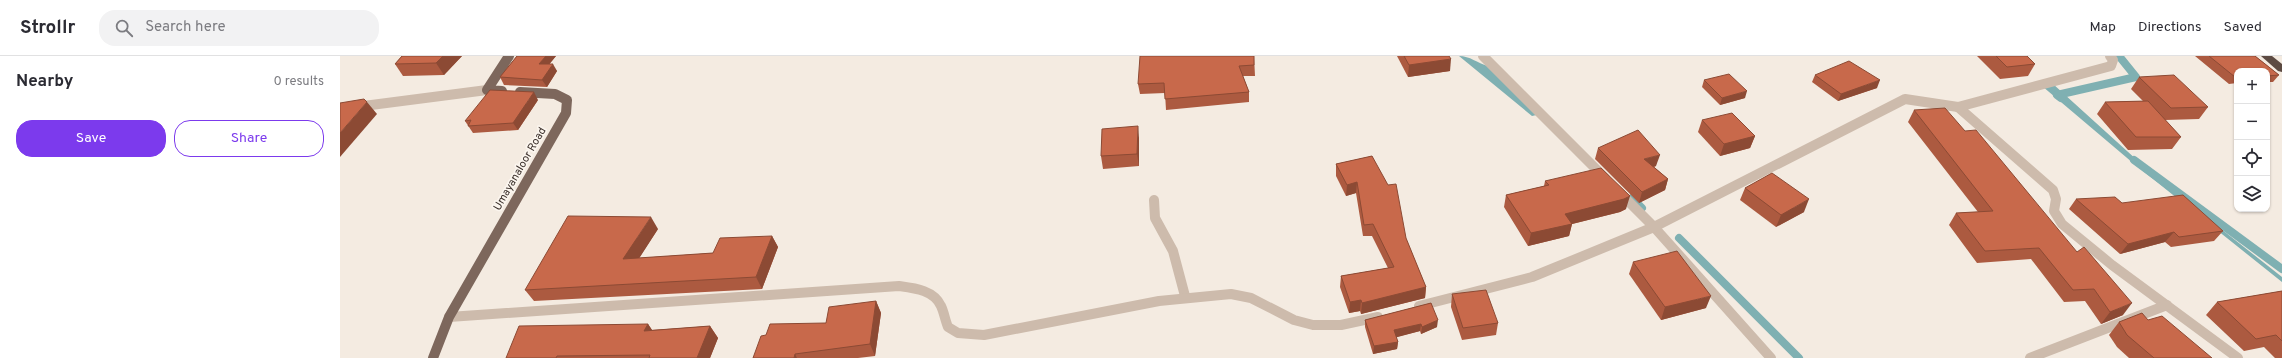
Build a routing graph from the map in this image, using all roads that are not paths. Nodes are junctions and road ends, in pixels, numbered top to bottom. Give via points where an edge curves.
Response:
1 (508, 56) edge
2 (1483, 56) edge
3 (2110, 56) edge
4 (2266, 56) edge
5 (2282, 69) edge
6 (487, 90) junction
7 (1958, 107) junction
8 (340, 108) edge
9 (1154, 200) dead end
10 (1654, 228) junction
11 (1185, 296) junction
12 (2167, 305) junction
13 (1410, 308) edge
14 (1388, 314) edge
15 (449, 317) junction
16 (433, 358) edge
17 (1771, 358) edge
18 (2030, 358) edge
19 (2238, 358) edge

1 - 6 main road
2 - 10 street
3 - 7 street via 2113,60 2111,66
4 - 5 highway
6 - 8 street
6 - 15 main road, Umayanaloor Road via 555,94 567,100 566,113
7 - 10 street via 1904,99
7 - 12 street via 2053,190 2056,199 2054,211 2062,224
9 - 11 street via 1155,218 1173,251
10 - 13 street via 1532,277
10 - 17 street
11 - 14 street via 1239,295 1256,299 1302,323 1327,326 1350,324
11 - 15 street via 970,336 954,333 946,325 938,300 925,291 898,286
12 - 18 street
12 - 19 street
15 - 16 main road, Umayanaloor Road

